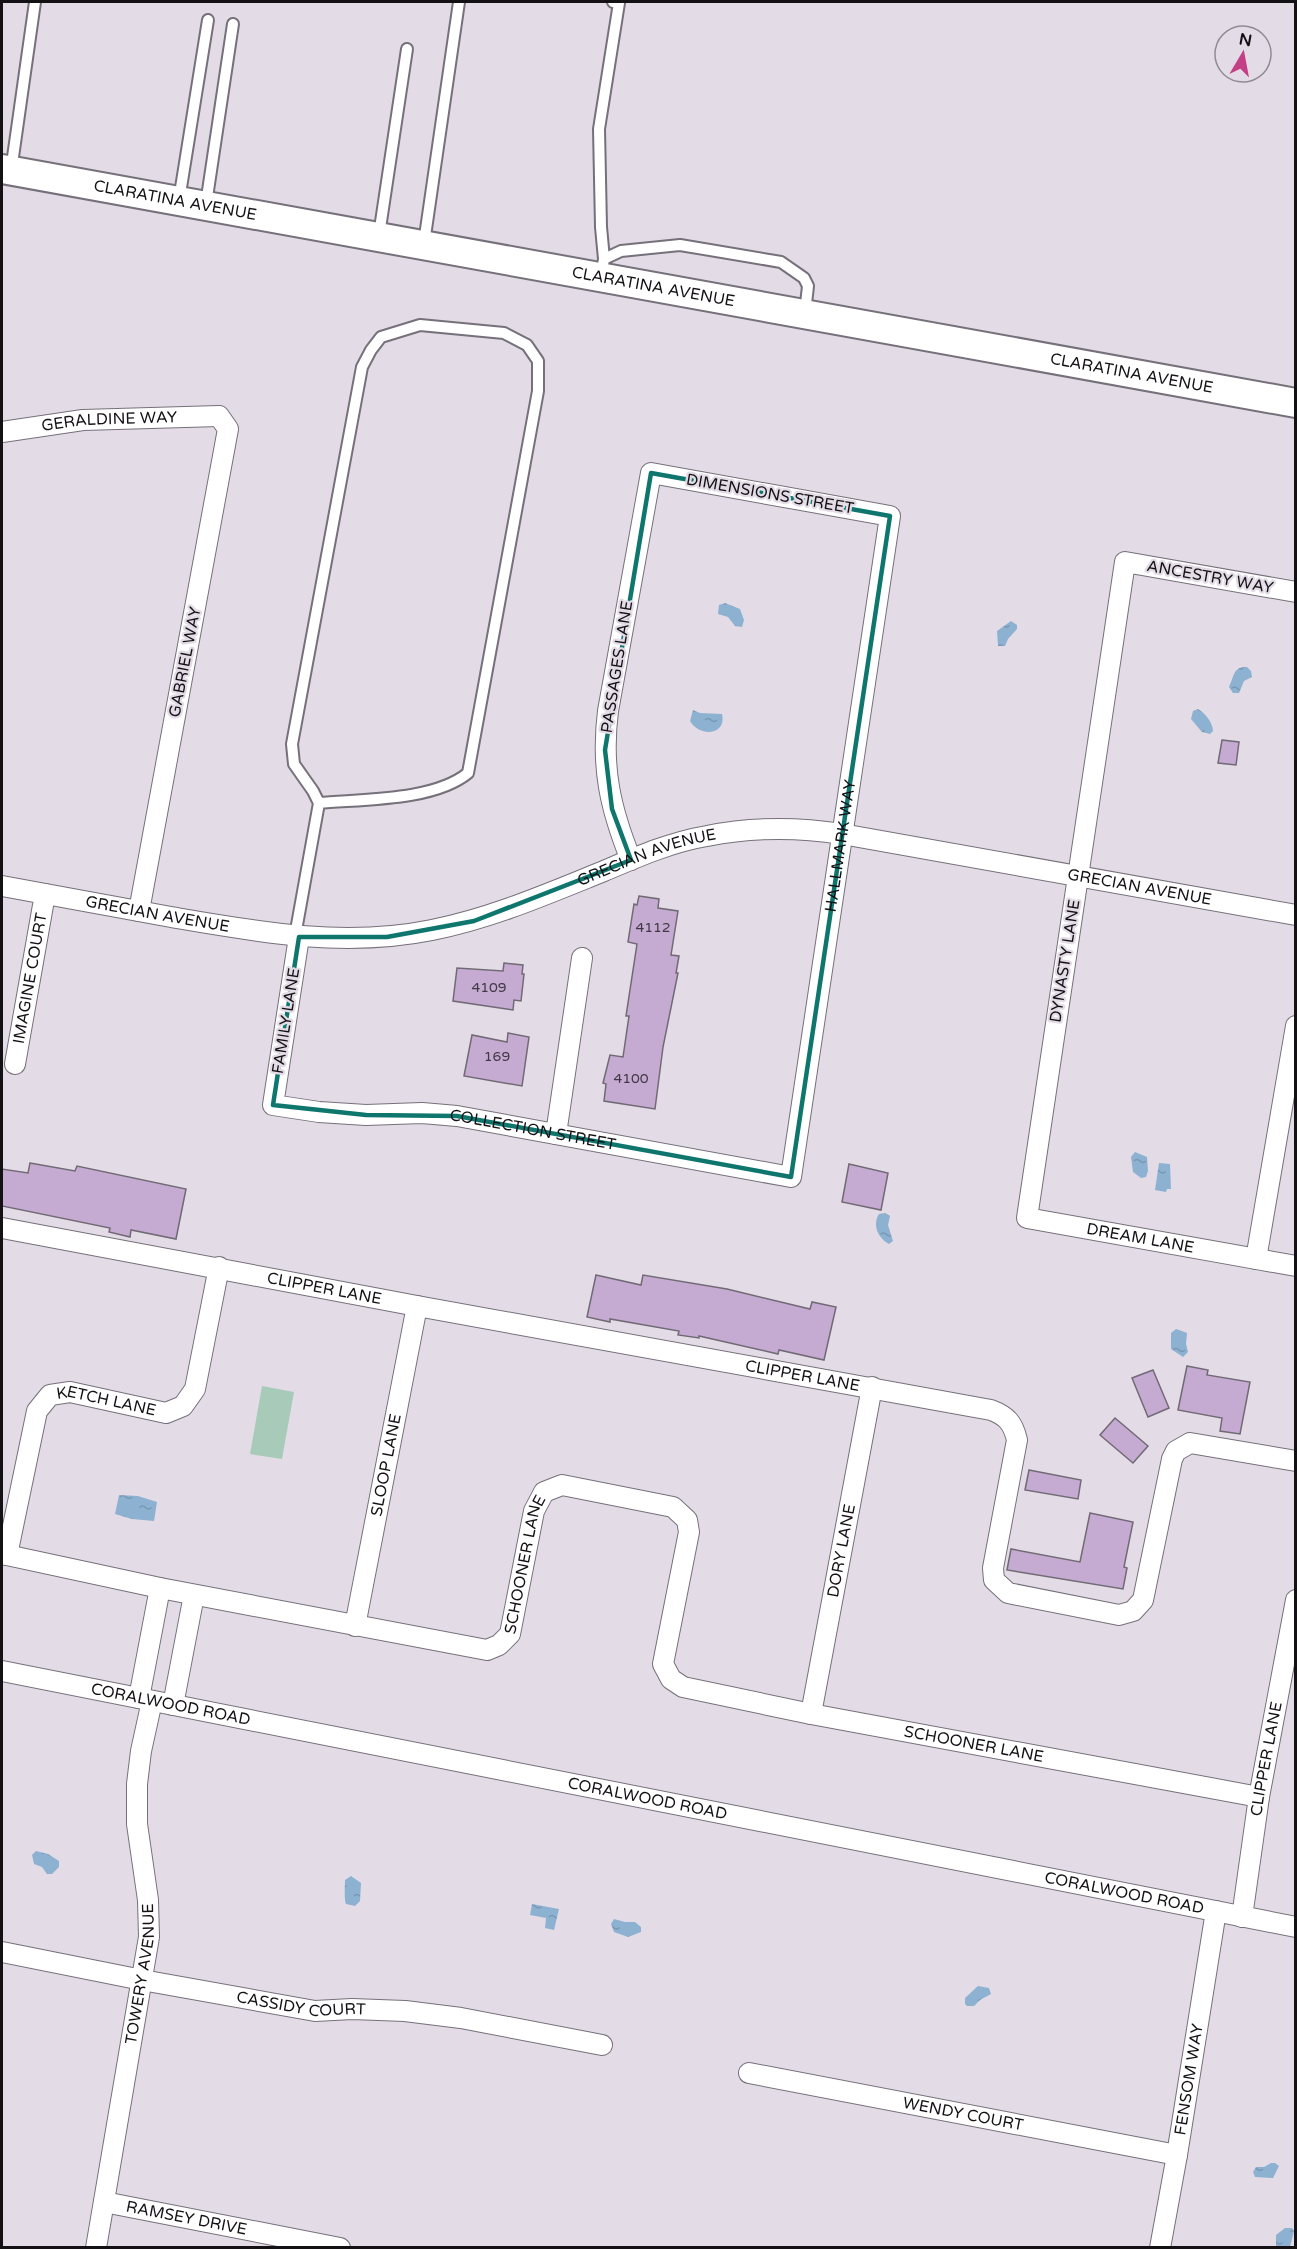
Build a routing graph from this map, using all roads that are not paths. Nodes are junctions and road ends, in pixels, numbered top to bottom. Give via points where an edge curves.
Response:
1 (35, 2) edge
2 (459, 2) edge
3 (613, 2) edge
4 (208, 20) dead end
5 (233, 24) dead end
6 (407, 49) dead end
7 (5, 171) edge
8 (192, 204) junction
9 (378, 238) junction
10 (424, 246) junction
11 (602, 268) junction
12 (804, 315) junction
13 (1296, 403) edge
14 (219, 416) joint
15 (2, 432) edge
16 (651, 473) joint
17 (890, 516) joint
18 (1125, 562) joint
19 (1296, 592) edge
20 (319, 803) junction
21 (842, 834) junction
22 (631, 860) junction
23 (1078, 876) junction
24 (2, 886) edge
25 (45, 894) junction
26 (139, 911) junction
27 (1296, 915) edge
28 (297, 937) junction
29 (582, 958) dead end
30 (1296, 1026) edge
31 (15, 1064) dead end
32 (273, 1105) joint
33 (556, 1134) junction
34 (791, 1176) joint
35 (1027, 1218) joint
36 (2, 1228) edge
37 (1256, 1259) junction
38 (1296, 1266) edge
39 (219, 1267) junction
40 (417, 1306) junction
41 (872, 1387) junction
42 (1296, 1461) edge
43 (4, 1555) edge
44 (160, 1588) junction
45 (194, 1595) junction
46 (1296, 1600) edge
47 (355, 1626) junction
48 (2, 1671) edge
49 (146, 1700) junction
50 (173, 1705) junction
51 (811, 1714) junction
52 (1259, 1797) junction
53 (1216, 1911) junction
54 (1242, 1917) junction
55 (1296, 1927) edge
56 (2, 1952) edge
57 (142, 1980) junction
58 (602, 2044) dead end
59 (749, 2073) dead end
60 (1177, 2155) junction
61 (104, 2202) junction
62 (96, 2247) edge
63 (340, 2247) edge
64 (1160, 2247) edge

1 - 7 lane
2 - 10 lane
3 - 11 lane via 619,3 599,129
4 - 8 lane
5 - 8 lane
6 - 9 lane
7 - 8 main road, CLARATINA AVENUE
8 - 9 main road, CLARATINA AVENUE
9 - 10 main road, CLARATINA AVENUE
10 - 11 main road, CLARATINA AVENUE
11 - 12 main road, CLARATINA AVENUE
11 - 12 lane via 621,251 680,245 781,262 804,278 808,286
12 - 13 main road, CLARATINA AVENUE
14 - 15 street, GERALDINE WAY via 83,420
14 - 26 street, GABRIEL WAY via 228,429
16 - 17 street, DIMENSIONS STREET
16 - 22 street, PASSAGES LANE via 604,750 612,808
17 - 21 street, HALLMARK WAY
18 - 19 street, ANCESTRY WAY
18 - 23 street, DYNASTY LANE
20 - 20 lane via 294,764 292,744 362,367 381,337 420,325 504,333 527,345 538,361 538,391 468,773 457,782 423,794
20 - 28 lane
21 - 22 street, GRECIAN AVENUE via 780,828 742,830 687,841
21 - 23 street, GRECIAN AVENUE
21 - 34 street, HALLMARK WAY
22 - 28 street, GRECIAN AVENUE via 516,907 431,931 344,939
23 - 27 street, GRECIAN AVENUE
23 - 35 street, DYNASTY LANE
24 - 25 street, GRECIAN AVENUE
25 - 26 street, GRECIAN AVENUE
25 - 31 street, IMAGINE COURT
26 - 28 street, GRECIAN AVENUE
28 - 32 street, FAMILY LANE
29 - 33 street
30 - 37 street
32 - 33 street, COLLECTION STREET via 331,1112 457,1116
33 - 34 street, COLLECTION STREET
35 - 37 street, DREAM LANE
36 - 39 street, CLIPPER LANE
37 - 38 street, DREAM LANE
39 - 40 street, CLIPPER LANE
39 - 43 street, KETCH LANE via 195,1389 183,1407 166,1413 70,1392 50,1395 37,1411
40 - 41 street, CLIPPER LANE
40 - 47 street, SLOOP LANE
41 - 42 street, CLIPPER LANE via 1005,1415 1017,1440 994,1580 1008,1593 1119,1615 1133,1611 1143,1600 1176,1451 1190,1443
41 - 51 street, DORY LANE
43 - 44 street, SCHOONER LANE
44 - 45 street, SCHOONER LANE
44 - 49 street, TOWERY AVENUE
45 - 47 street, SCHOONER LANE
45 - 50 street
46 - 52 street, CLIPPER LANE
47 - 51 street, SCHOONER LANE via 487,1650 499,1645 510,1634 534,1511 544,1492 562,1485 673,1507 687,1520 689,1532 663,1664 671,1679 683,1687
48 - 49 street, CORALWOOD ROAD
49 - 50 street, CORALWOOD ROAD
49 - 57 street, TOWERY AVENUE via 137,1784 137,1824 149,1937
50 - 53 street, CORALWOOD ROAD
51 - 52 street, SCHOONER LANE
52 - 54 street, CLIPPER LANE
53 - 54 street, CORALWOOD ROAD
53 - 60 street, FENSOM WAY
54 - 55 street, CORALWOOD ROAD
56 - 57 street, CASSIDY COURT
57 - 58 street, CASSIDY COURT via 315,2011 405,2011
57 - 61 street, TOWERY AVENUE
59 - 60 street, WENDY COURT
60 - 64 street, FENSOM WAY
61 - 62 street, TOWERY AVENUE
61 - 63 street, RAMSEY DRIVE

